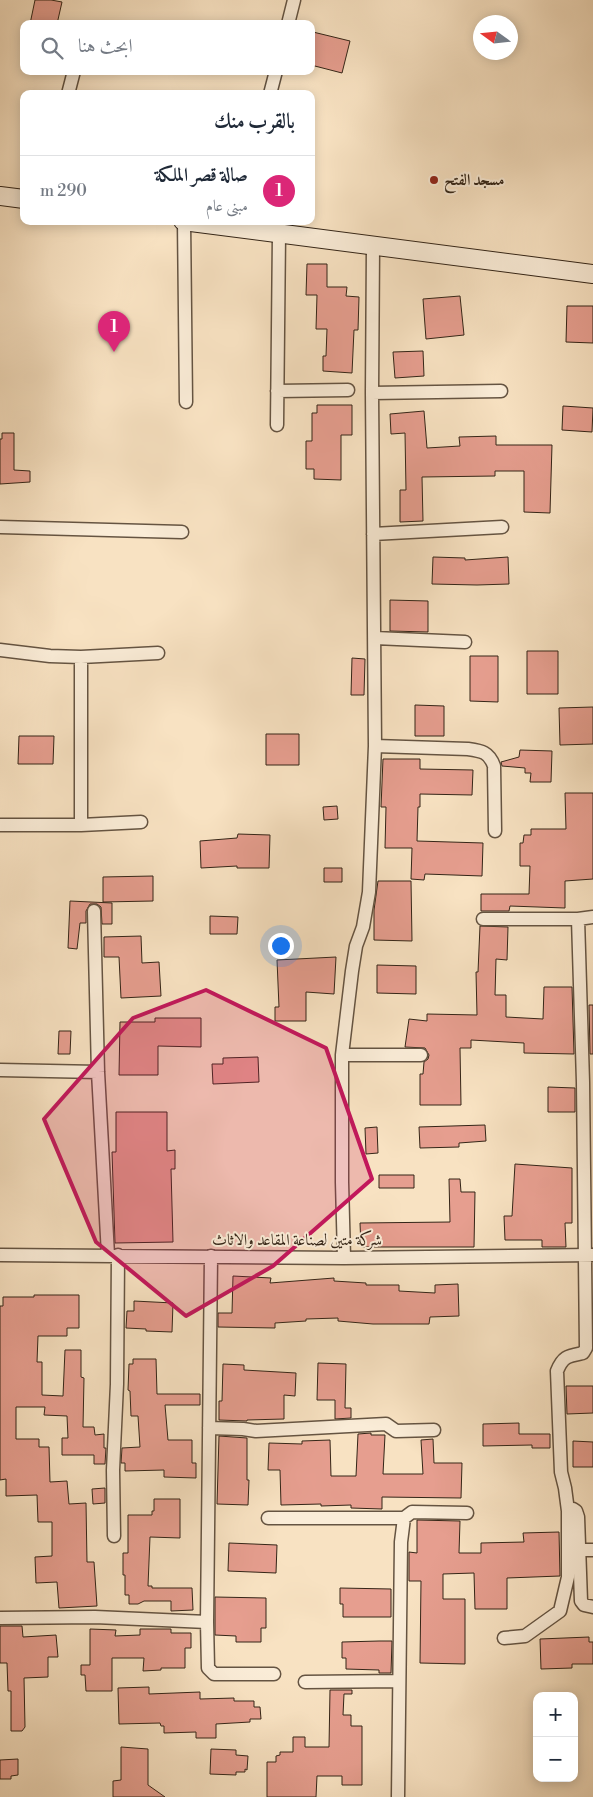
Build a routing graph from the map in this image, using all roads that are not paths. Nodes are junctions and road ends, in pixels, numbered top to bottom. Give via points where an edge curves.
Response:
1 (294, 0) edge
2 (289, 20) edge
3 (73, 75) edge
4 (275, 75) edge
5 (69, 90) edge
6 (271, 90) edge
7 (0, 196) edge
8 (20, 198) edge
9 (184, 225) edge
10 (236, 225) edge
11 (279, 234) junction
12 (373, 246) junction
13 (593, 274) edge
14 (348, 390) dead end
15 (277, 391) junction
16 (501, 391) dead end
17 (372, 393) junction
18 (186, 402) dead end
19 (276, 425) dead end
20 (0, 527) edge
21 (502, 527) dead end
22 (182, 532) dead end
23 (374, 534) junction
24 (375, 638) junction
25 (465, 642) dead end
26 (0, 650) edge
27 (158, 652) dead end
28 (81, 657) junction
29 (375, 746) junction
30 (141, 822) dead end
31 (0, 825) edge
32 (81, 825) junction
33 (495, 831) dead end
34 (94, 911) dead end
35 (593, 917) edge
36 (483, 919) dead end
37 (578, 919) junction
38 (342, 1055) junction
39 (421, 1055) dead end
40 (0, 1070) edge
41 (98, 1072) junction
42 (0, 1255) edge
43 (113, 1255) junction
44 (589, 1255) edge
45 (211, 1256) junction
46 (344, 1258) junction
47 (588, 1354) edge
48 (209, 1428) junction
49 (434, 1430) dead end
50 (568, 1511) junction
51 (467, 1513) dead end
52 (268, 1518) dead end
53 (404, 1518) junction
54 (114, 1536) dead end
55 (579, 1550) junction
56 (593, 1550) edge
57 (593, 1607) edge
58 (0, 1618) edge
59 (207, 1622) junction
60 (504, 1638) dead end
61 (274, 1674) dead end
62 (400, 1681) junction
63 (305, 1682) dead end
64 (398, 1797) edge

1 - 2 street
3 - 5 street
4 - 6 street
7 - 8 main road
9 - 18 street
10 - 11 main road
11 - 12 main road
11 - 15 street
12 - 13 main road
12 - 17 street
14 - 15 street
15 - 19 street
16 - 17 street
17 - 23 street
20 - 22 street
21 - 23 street
23 - 24 street
24 - 25 street
24 - 29 street
26 - 28 street
27 - 28 street
28 - 32 street
29 - 33 street via 468,748 491,758 494,766
29 - 38 street via 369,892 356,946
30 - 32 street
31 - 32 street
34 - 41 street
35 - 37 street
36 - 37 street
37 - 44 street
38 - 39 street
38 - 46 street
40 - 41 street
41 - 43 street
42 - 43 street, شركة متين لصناعة المقاعد والاثاث
43 - 45 street, شركة متين لصناعة المقاعد والاثاث
43 - 54 street via 117,1384
44 - 46 street, شركة متين لصناعة المقاعد والاثاث
44 - 47 street
45 - 46 street, شركة متين لصناعة المقاعد والاثاث
45 - 48 street
47 - 50 street via 561,1360 557,1371 561,1472
48 - 49 street via 256,1431 386,1424 396,1431
48 - 59 street
50 - 55 street via 573,1509 578,1517
50 - 60 street via 568,1577 560,1611 525,1636
51 - 53 street via 412,1512
52 - 53 street
53 - 62 street
55 - 56 street
55 - 57 street via 581,1601
58 - 59 street via 95,1617
59 - 61 street via 208,1668 214,1674
62 - 63 street
62 - 64 street

